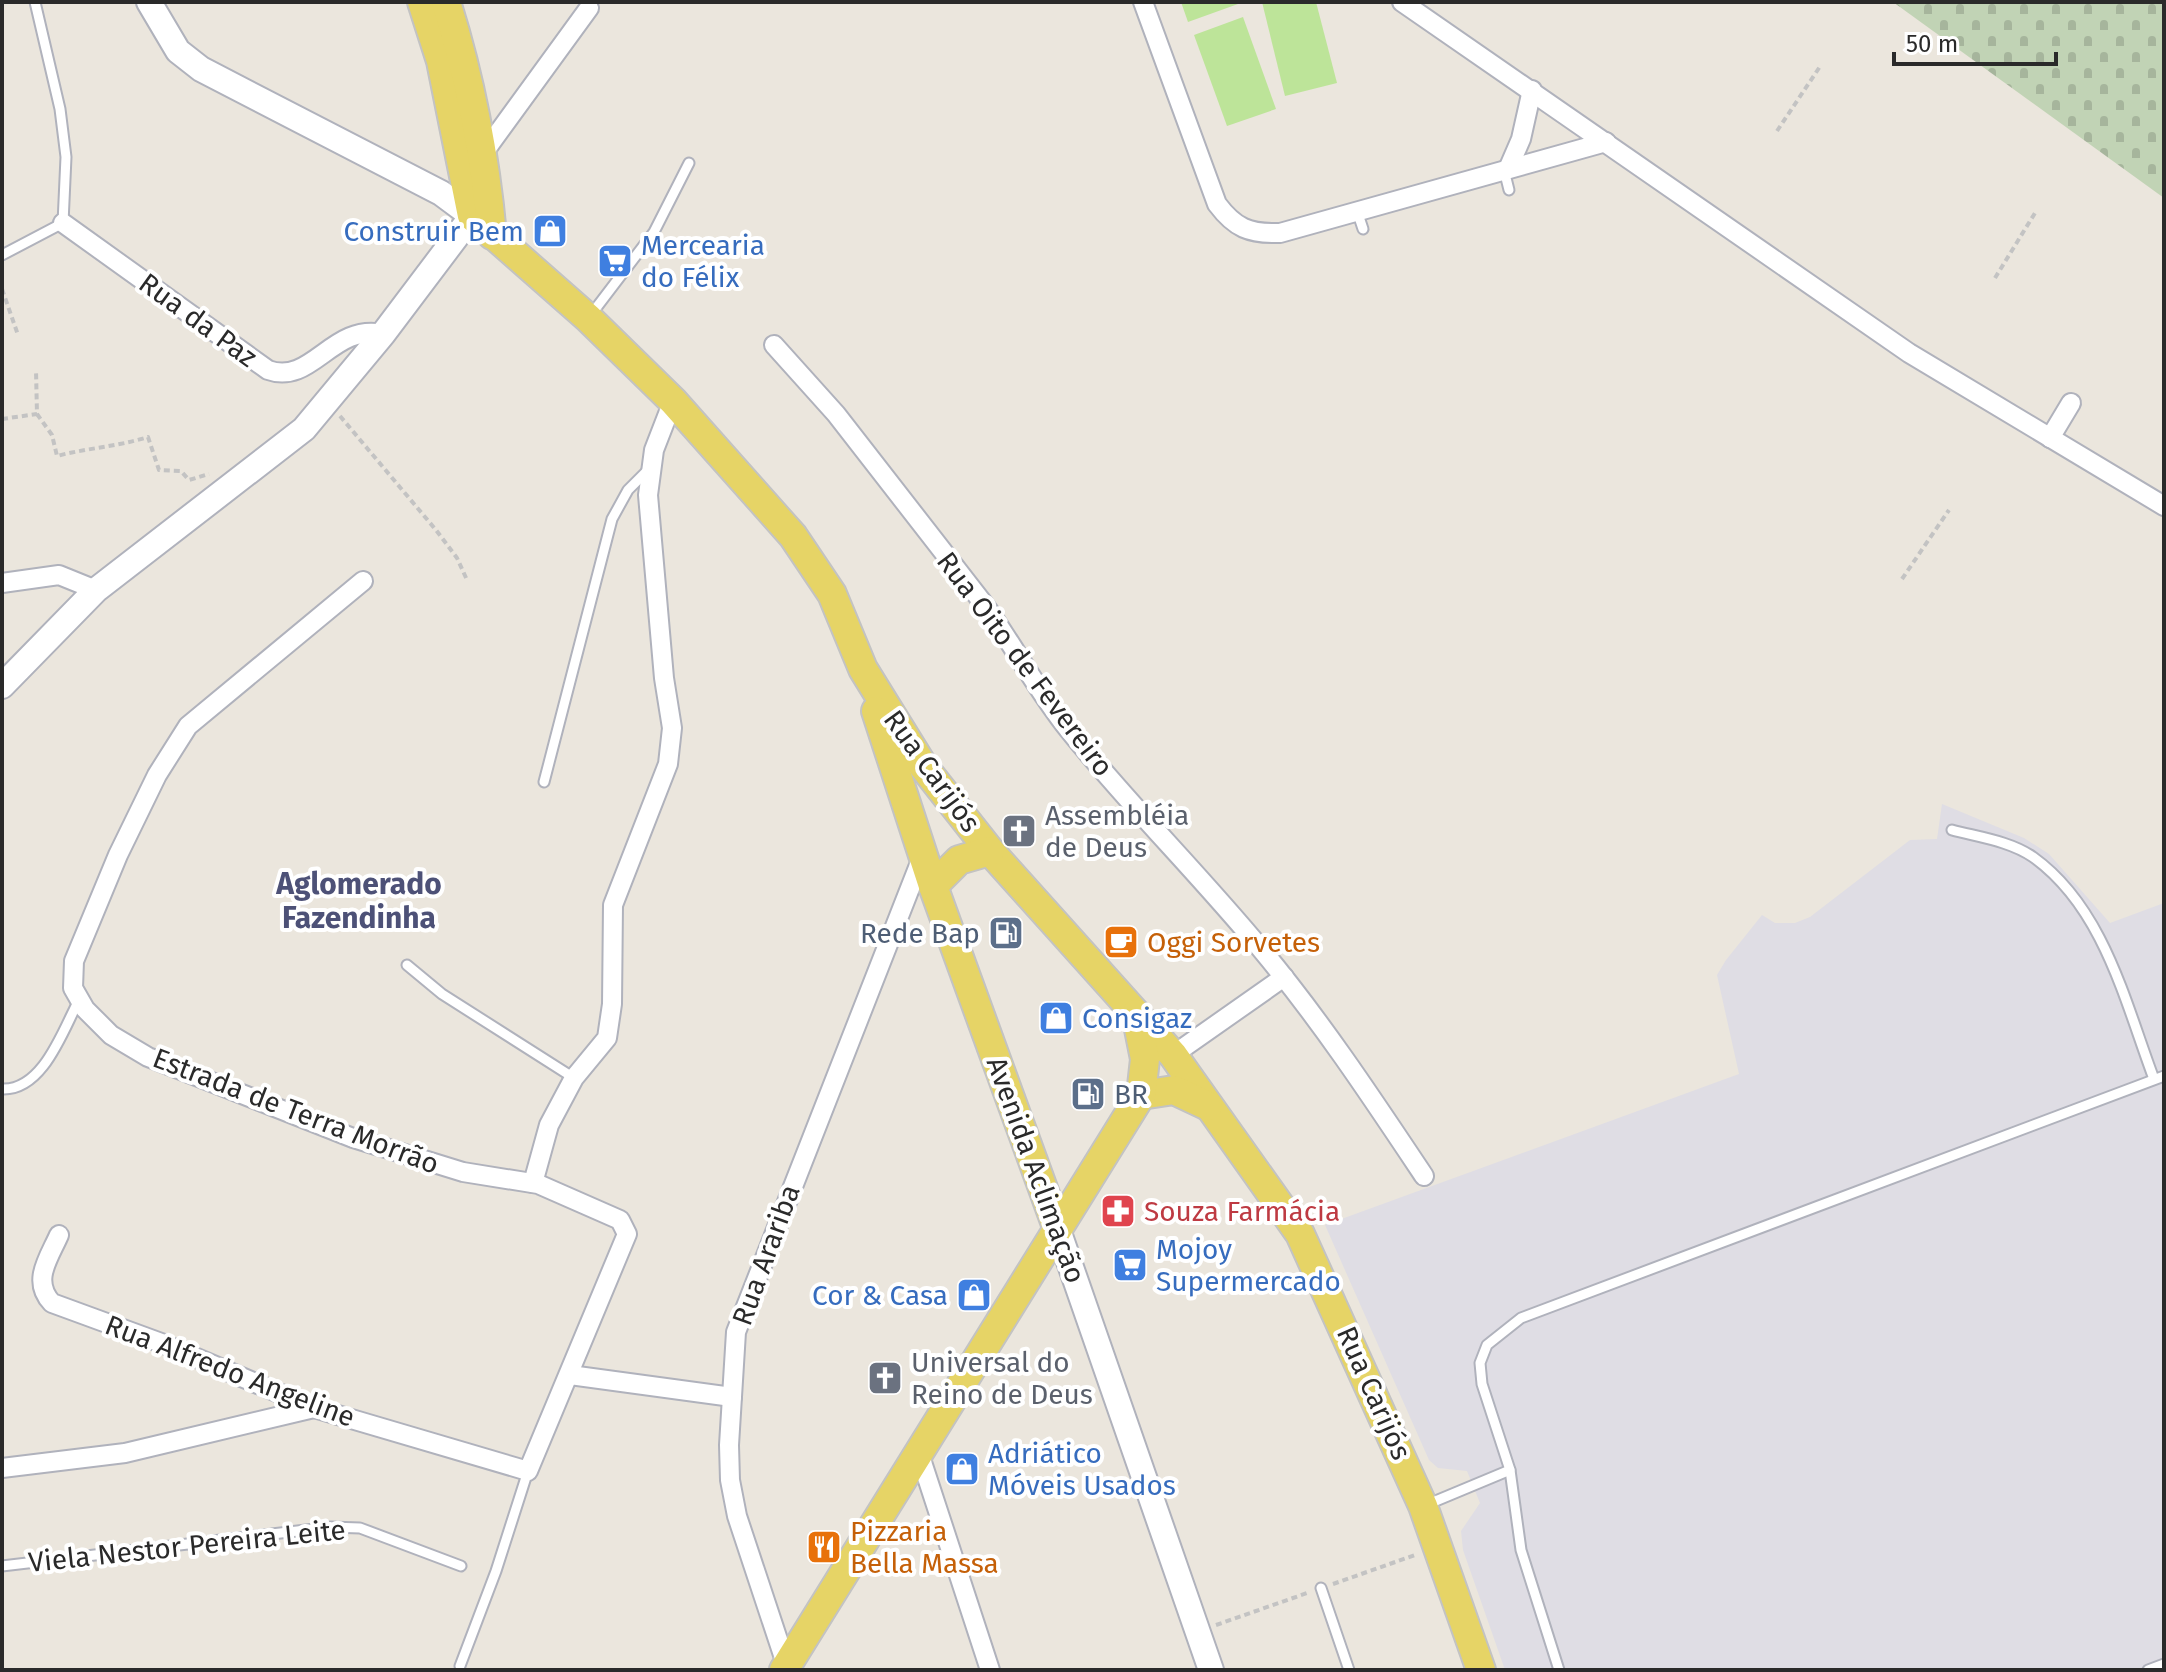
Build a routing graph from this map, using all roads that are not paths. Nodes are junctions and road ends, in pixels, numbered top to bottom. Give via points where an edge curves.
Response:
1 (35, 2) edge
2 (149, 2) edge
3 (422, 2) edge
4 (446, 2) edge
5 (1143, 2) edge
6 (1402, 2) edge
7 (589, 8) dead end
8 (1532, 90) junction
9 (1606, 142) junction
10 (482, 155) junction
11 (689, 163) dead end
12 (1506, 170) junction
13 (1509, 190) dead end
14 (63, 223) junction
15 (482, 225) junction
16 (2, 255) edge
17 (588, 318) junction
18 (383, 334) junction
19 (774, 345) dead end
20 (673, 401) junction
21 (2071, 403) dead end
22 (2050, 438) junction
23 (649, 469) junction
24 (2164, 506) edge
25 (363, 581) dead end
26 (2, 583) edge
27 (96, 590) junction
28 (863, 669) junction
29 (2, 686) edge
30 (544, 782) dead end
31 (1952, 830) dead end
32 (990, 851) junction
33 (923, 855) junction
34 (933, 886) junction
35 (407, 965) dead end
36 (1284, 977) junction
37 (79, 999) junction
38 (1135, 1012) junction
39 (1173, 1055) junction
40 (574, 1078) junction
41 (2159, 1078) edge
42 (2, 1089) edge
43 (1141, 1095) junction
44 (1214, 1109) junction
45 (1424, 1176) dead end
46 (533, 1183) junction
47 (1057, 1227) junction
48 (59, 1235) dead end
49 (570, 1375) junction
50 (732, 1397) junction
51 (314, 1408) junction
52 (920, 1456) junction
53 (2, 1468) edge
54 (1510, 1470) junction
55 (528, 1471) junction
56 (1423, 1506) junction
57 (2, 1566) edge
58 (461, 1566) dead end
59 (1321, 1588) dead end
60 (2164, 1664) edge
61 (460, 1666) dead end
62 (786, 1669) edge
63 (990, 1670) edge
64 (1211, 1670) edge
65 (1349, 1670) edge
66 (1481, 1670) edge
67 (1559, 1670) edge
68 (2148, 1670) edge

1 - 14 lane via 60,109 66,157
2 - 15 street via 178,51 201,69 441,193
3 - 15 main road
4 - 10 main road via 463,55
5 - 12 street via 1217,204 1244,231 1280,233 1360,220
6 - 8 street
7 - 10 street
8 - 9 street
8 - 12 street via 1521,139
9 - 12 street
9 - 22 street via 1909,353
10 - 15 main road
11 - 17 lane via 654,232
12 - 13 lane
14 - 16 lane
14 - 18 street, Rua da Paz via 279,374 297,370 361,331
15 - 17 main road, Rua Carijós
15 - 18 street
17 - 20 main road, Rua Carijós
18 - 27 street via 281,449
19 - 36 street, Rua Oito de Fevereiro via 836,414 983,603 1070,731
20 - 23 street
20 - 28 main road, Rua Carijós via 813,562
21 - 22 street
22 - 24 street
23 - 30 lane via 612,519
23 - 40 street via 672,728 668,764 613,905 607,1038
25 - 37 street via 188,726 118,855 74,961 73,988
26 - 27 street via 59,575
27 - 29 street
28 - 32 main road, Rua Carijós via 923,766
28 - 33 main road, Avenida Aclimação
31 - 41 lane via 2034,858 2083,909 2103,943
32 - 34 main road via 959,860
32 - 38 main road, Rua Carijós
33 - 34 main road, Avenida Aclimação
33 - 50 street, Rua Arariba via 747,1296 736,1332
34 - 47 main road, Avenida Aclimação
35 - 40 lane via 442,994
36 - 39 street
36 - 45 street, Rua Oito de Fevereiro via 1334,1039
37 - 42 lane via 39,1074
37 - 46 street, Estrada de Terra Morrão via 111,1035 148,1057 404,1155 463,1172
38 - 39 main road, Rua Carijós
38 - 43 main road via 1145,1059
39 - 44 main road, Rua Carijós
40 - 46 street via 549,1125
41 - 54 lane via 1521,1318 1487,1345 1480,1363
43 - 44 main road via 1174,1090
43 - 47 main road
44 - 56 main road, Rua Carijós via 1300,1234
46 - 49 street, Estrada de Terra Morrão via 620,1220 627,1234
47 - 52 main road
47 - 64 street, Avenida Aclimação
48 - 51 street, Rua Alfredo Angeline via 40,1278 52,1303
49 - 50 street
49 - 55 street
50 - 62 street, Rua Arariba via 729,1445 737,1516
51 - 53 street via 125,1453
51 - 55 street, Rua Alfredo Angeline
52 - 62 main road
52 - 63 street
54 - 56 lane
54 - 67 lane via 1521,1550
55 - 61 lane
56 - 66 main road, Rua Carijós
57 - 58 lane, Viela Nestor Pereira Leite via 331,1527 360,1528
59 - 65 lane
60 - 68 lane

